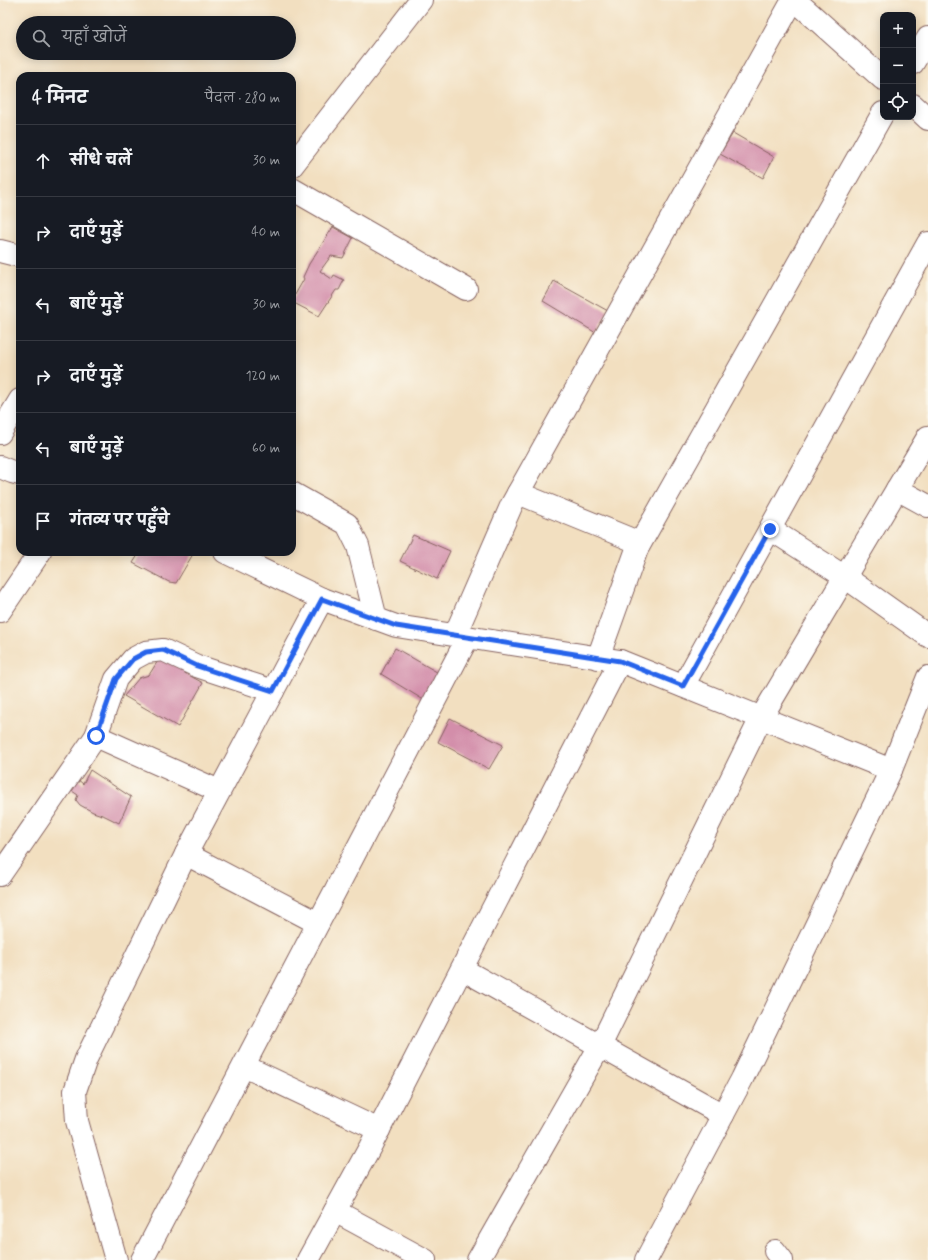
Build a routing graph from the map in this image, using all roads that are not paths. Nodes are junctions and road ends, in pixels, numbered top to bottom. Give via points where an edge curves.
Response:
1 (421, 0) edge
2 (794, 0) edge
3 (928, 38) edge
4 (916, 58) edge
5 (880, 76) edge
6 (916, 109) edge
7 (880, 118) edge
8 (928, 119) edge
9 (296, 161) edge
10 (296, 192) edge
11 (928, 243) edge
12 (0, 251) edge
13 (16, 255) edge
14 (466, 289) dead end
15 (16, 407) edge
16 (0, 433) edge
17 (928, 437) edge
18 (0, 467) edge
19 (16, 473) edge
20 (897, 489) junction
21 (518, 493) junction
22 (296, 495) edge
23 (928, 506) edge
24 (770, 529) junction
25 (640, 543) junction
26 (37, 556) edge
27 (233, 556) edge
28 (845, 577) junction
29 (322, 599) junction
30 (0, 610) edge
31 (376, 619) junction
32 (461, 636) junction
33 (928, 636) edge
34 (598, 658) junction
35 (620, 661) junction
36 (928, 677) edge
37 (683, 686) junction
38 (273, 691) junction
39 (761, 718) junction
40 (96, 736) junction
41 (891, 770) junction
42 (219, 791) junction
43 (186, 854) junction
44 (0, 875) edge
45 (318, 923) junction
46 (462, 969) junction
47 (600, 1046) junction
48 (244, 1066) junction
49 (723, 1116) junction
50 (379, 1130) junction
51 (335, 1211) junction
52 (116, 1260) edge
53 (142, 1260) edge
54 (308, 1260) edge
55 (425, 1260) edge
56 (478, 1260) edge
57 (646, 1260) edge

1 - 9 street
2 - 5 street
2 - 21 street
3 - 4 street
6 - 8 street
7 - 25 street
10 - 14 street
11 - 24 street
12 - 13 street
15 - 16 street
17 - 20 street
18 - 19 street
20 - 23 street
20 - 28 street
21 - 25 street
21 - 32 street
22 - 31 street via 347,524 358,546
24 - 28 street
24 - 37 street
25 - 34 street
26 - 30 street
27 - 29 street
28 - 33 street
28 - 39 street
29 - 31 street
29 - 38 street
31 - 32 street via 396,626
32 - 34 street
32 - 45 street
34 - 35 street
35 - 37 street
35 - 46 street
36 - 41 street
37 - 39 street
38 - 40 street via 197,666 163,650 146,652 133,659 116,679
38 - 42 street
39 - 41 street
39 - 47 street
40 - 42 street
40 - 44 street
41 - 49 street
42 - 43 street
43 - 45 street
43 - 52 street via 86,1059 75,1091 77,1121
45 - 48 street
46 - 47 street
46 - 50 street
47 - 49 street
47 - 56 street
48 - 50 street
48 - 53 street
49 - 57 street
50 - 51 street
51 - 54 street
51 - 55 street

